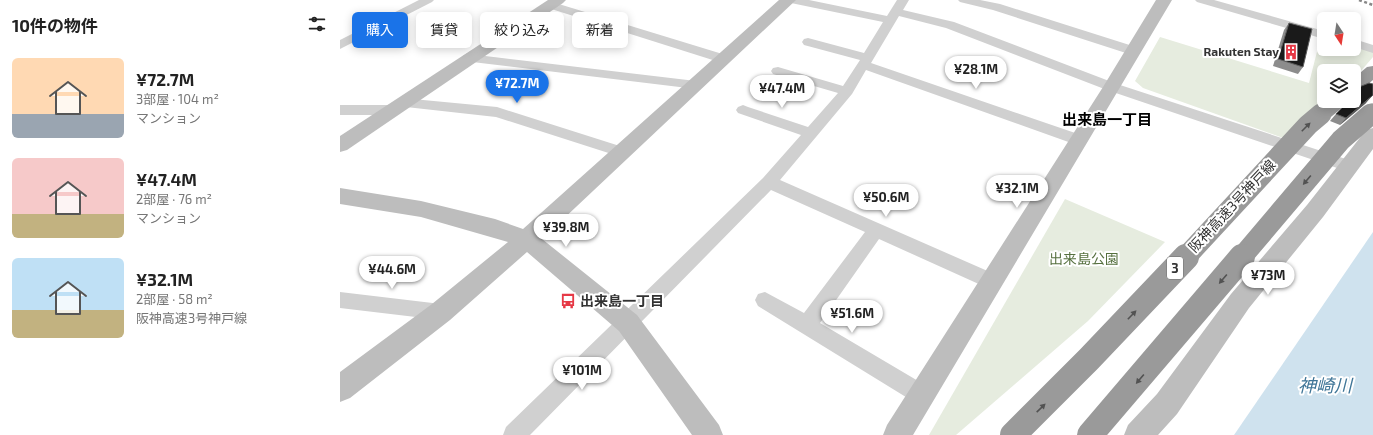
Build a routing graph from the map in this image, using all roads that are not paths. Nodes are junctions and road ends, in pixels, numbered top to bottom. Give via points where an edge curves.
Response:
1 (428, 0) edge
2 (789, 0) edge
3 (964, 0) edge
4 (1164, 0) edge
5 (1201, 0) edge
6 (553, 3) edge
7 (897, 10) edge
8 (1317, 32) edge
9 (808, 42) dead end
10 (340, 45) edge
11 (1361, 45) edge
12 (1373, 49) edge
13 (1134, 51) junction
14 (469, 58) junction
15 (724, 59) junction
16 (866, 61) junction
17 (778, 70) dead end
18 (1373, 71) edge
19 (1361, 81) edge
20 (696, 85) junction
21 (1112, 87) junction
22 (847, 92) junction
23 (397, 107) junction
24 (1329, 108) edge
25 (340, 110) edge
26 (743, 110) dead end
27 (1373, 112) edge
28 (812, 133) junction
29 (1373, 135) edge
30 (1079, 140) junction
31 (340, 145) edge
32 (621, 152) junction
33 (1349, 166) junction
34 (769, 182) junction
35 (340, 196) edge
36 (876, 230) junction
37 (527, 239) junction
38 (992, 282) junction
39 (340, 300) edge
40 (765, 300) dead end
41 (441, 312) junction
42 (628, 323) junction
43 (807, 325) junction
44 (340, 390) edge
45 (922, 395) junction
46 (514, 435) edge
47 (709, 435) edge
48 (897, 435) edge
49 (1013, 435) edge
50 (1090, 435) edge
51 (1138, 435) edge

1 - 10 street
2 - 7 street
2 - 15 street
3 - 13 street via 996,7
4 - 13 street
5 - 8 street
6 - 14 street
6 - 15 street
7 - 16 street
7 - 21 street via 950,25
9 - 16 street
11 - 12 street
13 - 21 street
14 - 20 street
14 - 23 street
15 - 20 street
16 - 22 street
16 - 30 street
17 - 22 street
18 - 19 highway
20 - 32 street
21 - 30 street
21 - 33 street
22 - 28 street
23 - 25 street
23 - 31 street
23 - 32 street via 496,112
49 -> 24 highway, 阪神高速3号神戸線 / 3, bridge via 1138,309 1308,125
26 - 28 street
27 -> 50 highway, bridge via 1341,140
28 - 34 street
29 - 33 street
30 - 38 street
32 - 37 street
33 - 51 street via 1240,301 1167,404
34 - 36 street
34 - 42 street
35 - 37 street via 422,209
36 - 38 street
36 - 43 street
37 - 41 street
37 - 42 street
38 - 45 street
39 - 41 street
40 - 43 street
41 - 44 street
42 - 46 street
42 - 47 street
43 - 45 street
45 - 48 street

